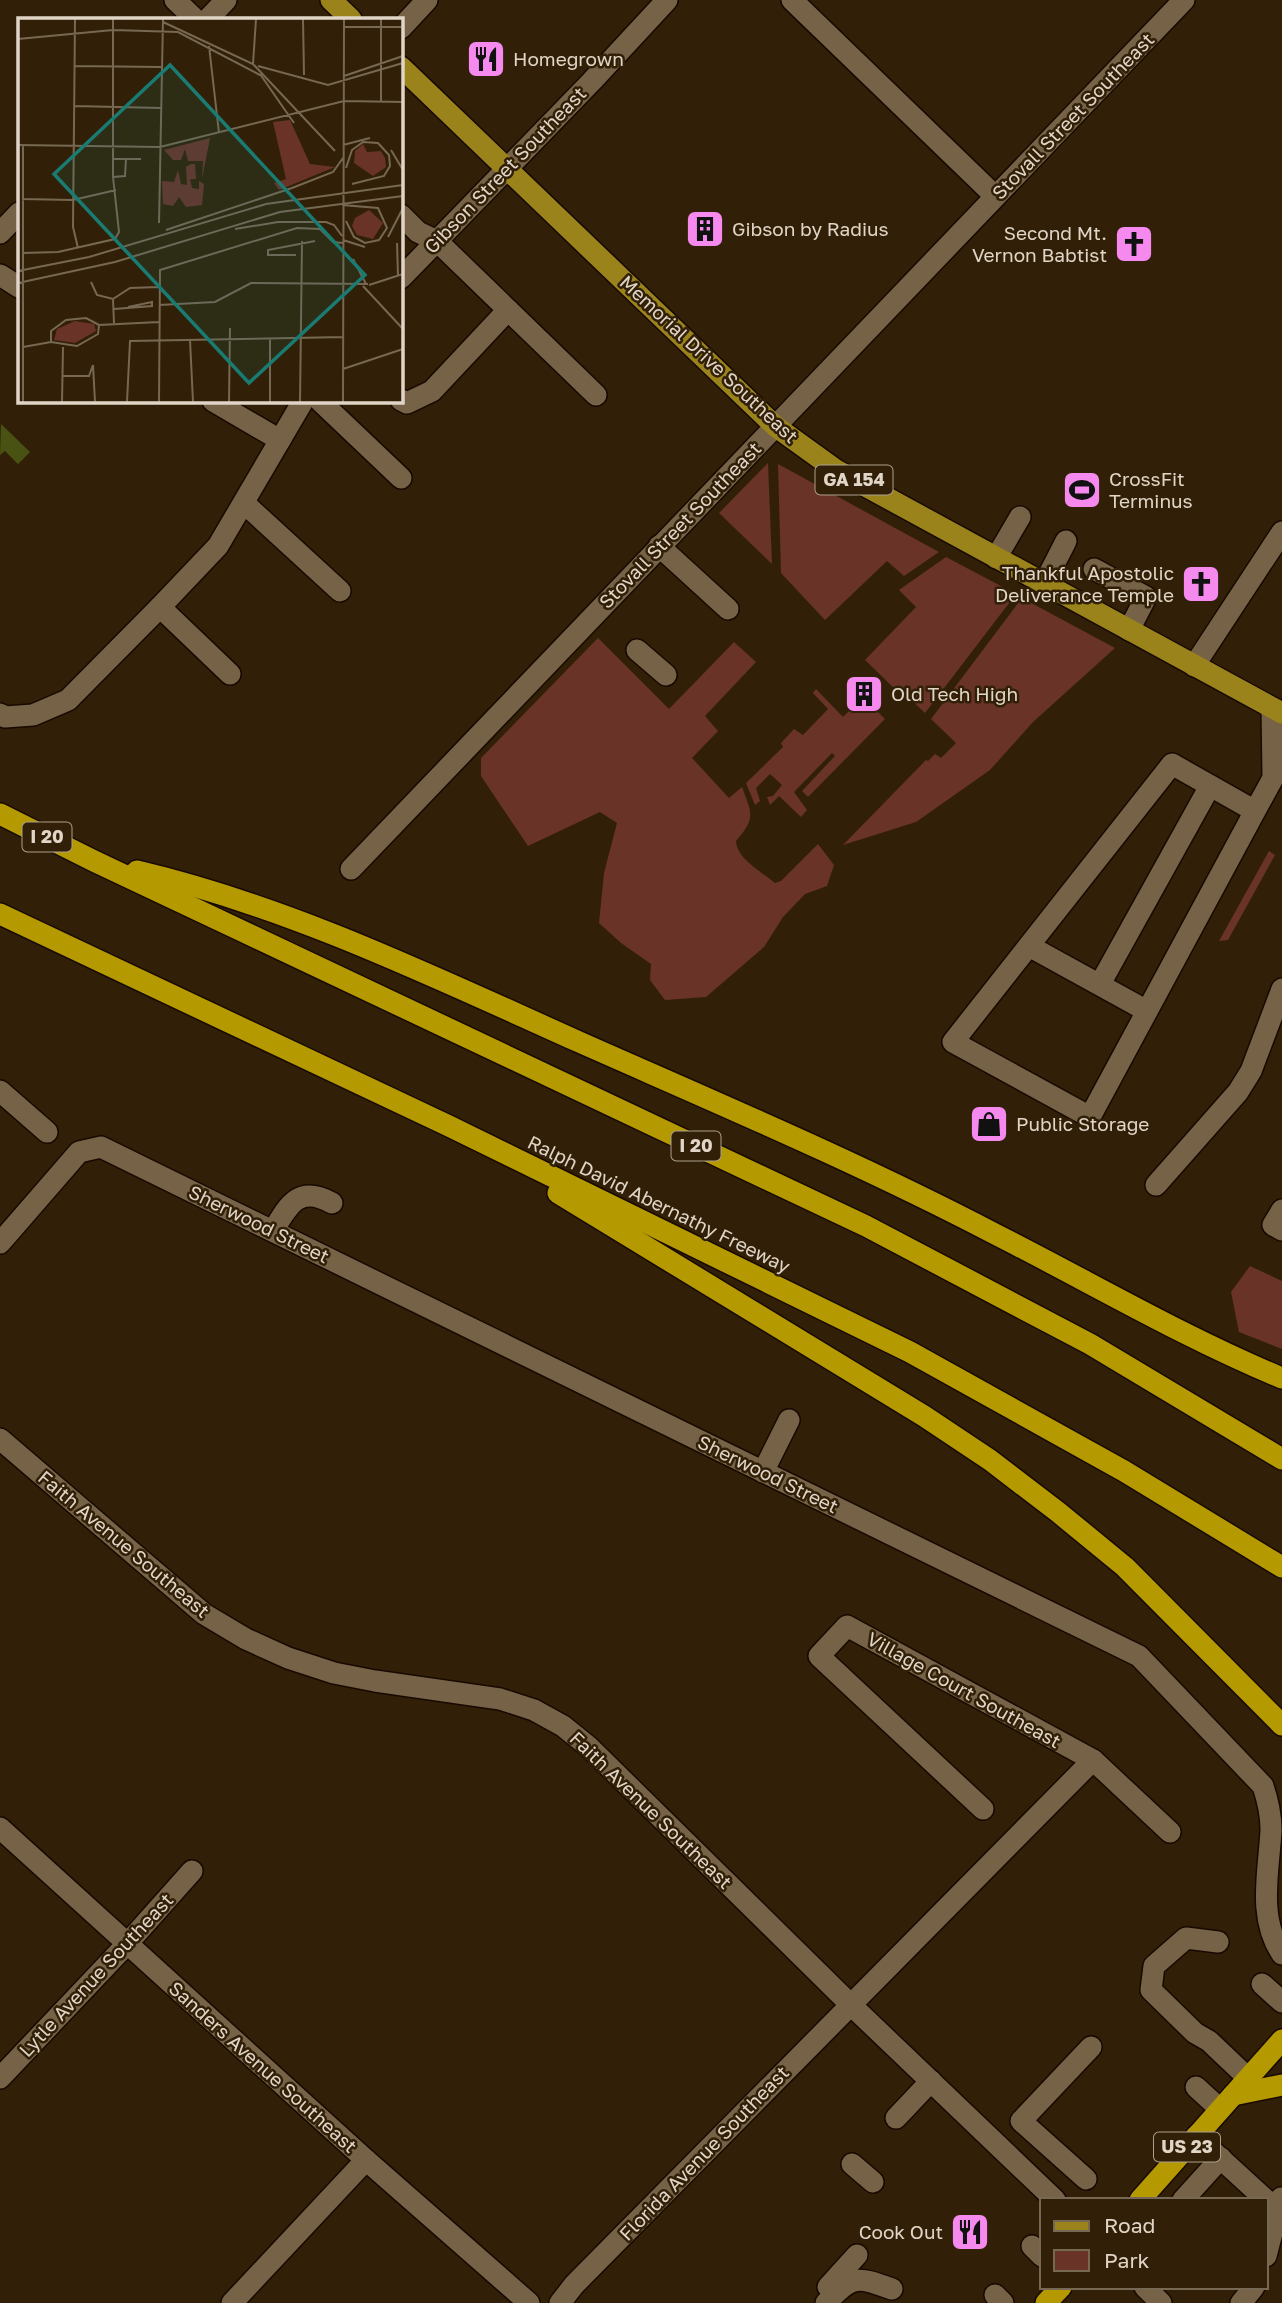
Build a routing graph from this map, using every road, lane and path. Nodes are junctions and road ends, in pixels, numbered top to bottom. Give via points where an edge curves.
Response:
1 (175, 0) edge
2 (226, 0) edge
3 (331, 0) edge
4 (427, 0) edge
5 (667, 0) edge
6 (792, 0) edge
7 (1184, 0) edge
8 (194, 18) edge
9 (209, 18) edge
10 (350, 18) edge
11 (402, 27) edge
12 (402, 68) edge
13 (506, 168) junction
14 (1005, 195) junction
15 (18, 214) edge
16 (402, 216) edge
17 (0, 233) edge
18 (436, 241) junction
19 (0, 275) edge
20 (402, 277) edge
21 (18, 285) edge
22 (508, 310) junction
23 (596, 395) dead end
24 (402, 400) edge
25 (215, 402) edge
26 (302, 402) edge
27 (321, 402) edge
28 (775, 426) junction
29 (280, 440) junction
30 (401, 478) dead end
31 (244, 503) junction
32 (1020, 517) dead end
33 (1282, 532) edge
34 (1066, 541) dead end
35 (659, 546) junction
36 (996, 558) junction
37 (1094, 569) dead end
38 (1044, 584) junction
39 (340, 591) dead end
40 (160, 607) junction
41 (728, 609) dead end
42 (1129, 630) junction
43 (637, 650) dead end
44 (1194, 666) junction
45 (230, 674) dead end
46 (666, 675) dead end
47 (1277, 711) edge
48 (0, 715) edge
49 (1210, 786) junction
50 (1255, 811) junction
51 (0, 814) edge
52 (94, 861) junction
53 (351, 869) dead end
54 (0, 914) edge
55 (1029, 946) junction
56 (1100, 985) junction
57 (1282, 989) edge
58 (1147, 1011) junction
59 (0, 1091) edge
60 (449, 1126) junction
61 (47, 1132) dead end
62 (1156, 1185) dead end
63 (332, 1203) dead end
64 (1282, 1210) edge
65 (1282, 1230) edge
66 (273, 1231) junction
67 (0, 1241) edge
68 (1282, 1378) edge
69 (789, 1420) dead end
70 (0, 1439) edge
71 (1282, 1459) edge
72 (763, 1472) junction
73 (1282, 1567) edge
74 (1282, 1725) edge
75 (1093, 1760) junction
76 (983, 1809) dead end
77 (0, 1828) edge
78 (1170, 1832) dead end
79 (192, 1871) dead end
80 (1218, 1942) dead end
81 (127, 1944) junction
82 (1282, 1954) edge
83 (1262, 1984) dead end
84 (1282, 2002) edge
85 (850, 2004) junction
86 (1282, 2040) edge
87 (1091, 2048) dead end
88 (0, 2078) edge
89 (1248, 2078) junction
90 (931, 2081) junction
91 (1282, 2085) edge
92 (1196, 2087) dead end
93 (1227, 2102) junction
94 (896, 2118) dead end
95 (1021, 2121) junction
96 (1196, 2136) junction
97 (998, 2145) junction
98 (1221, 2158) junction
99 (366, 2160) junction
100 (852, 2164) dead end
101 (1086, 2179) dead end
102 (873, 2182) dead end
103 (1255, 2196) edge
104 (1053, 2198) edge
105 (1142, 2198) edge
106 (1185, 2198) edge
107 (1280, 2203) edge
108 (1268, 2248) edge
109 (857, 2255) dead end
110 (892, 2289) dead end
111 (1058, 2289) edge
112 (1254, 2289) edge
113 (232, 2303) edge
114 (529, 2303) edge
115 (560, 2303) edge
116 (813, 2303) edge
117 (826, 2303) edge
118 (1046, 2303) edge
119 (1241, 2303) edge

1 - 8 street
2 - 9 street
3 - 10 main road
4 - 11 street
5 - 13 street, Gibson Street Southeast via 610,48
6 - 14 street
7 - 14 street, Stovall Street Southeast via 1084,117
12 - 13 main road, Memorial Drive Southeast / GA 154
13 - 18 street, Gibson Street Southeast
13 - 28 main road, Memorial Drive Southeast / GA 154
14 - 28 street, Stovall Street Southeast
15 - 17 street
16 - 18 street
18 - 20 street, Gibson Street Southeast
18 - 22 street
19 - 21 street
22 - 23 street
22 - 24 street via 432,391 407,403
25 - 29 street
26 - 29 street
27 - 30 street
28 - 35 street, Stovall Street Southeast
28 - 36 main road, Memorial Drive Southeast / GA 154 via 836,470
29 - 31 street
31 - 39 street
31 - 40 street via 218,546
32 - 36 street
33 - 44 street
34 - 38 street
35 - 41 street
35 - 53 street, Stovall Street Southeast
36 - 38 main road, Memorial Drive Southeast / GA 154
37 - 42 street via 1146,597
38 - 42 main road, Memorial Drive Southeast / GA 154
40 - 45 street
40 - 48 street via 68,700 33,715
42 - 44 main road, Memorial Drive Southeast / GA 154
43 - 46 street
44 - 47 main road, Memorial Drive Southeast / GA 154
47 - 50 street via 1273,778
49 - 50 street
49 - 55 street via 1172,764
49 - 56 street
50 - 58 street
51 - 52 highway, I 20
52 - 68 highway via 240,900 412,967 947,1210
52 - 71 highway, I 20 via 866,1226 1090,1344
54 - 60 highway, Ralph David Abernathy Freeway
55 - 56 street
55 - 58 street via 953,1042 1090,1117
56 - 58 street
57 - 62 street via 1238,1093
59 - 61 street
60 - 73 highway, Ralph David Abernathy Freeway via 910,1353 1124,1471
60 - 74 highway via 990,1460 1125,1567
63 - 66 street via 318,1195 302,1198 292,1203
64 - 65 street via 1273,1225
66 - 67 street, Sherwood Street via 101,1147 79,1152
66 - 72 street, Sherwood Street
69 - 72 street
70 - 85 street, Faith Avenue Southeast via 204,1614 246,1639 334,1674 499,1699 563,1726
72 - 82 street, Sherwood Street via 1139,1656 1263,1786 1271,1829 1265,1876 1270,1932
75 - 76 street, Village Court Southeast via 848,1626 819,1656
75 - 78 street, Village Court Southeast
75 - 85 street
77 - 81 street, Sanders Avenue Southeast
79 - 81 street, Lytle Avenue Southeast
80 - 89 street via 1186,1938 1154,1966 1150,1990
81 - 88 street, Lytle Avenue Southeast
81 - 99 street, Sanders Avenue Southeast
83 - 84 street
85 - 90 street, Faith Avenue Southeast
85 - 115 street, Florida Avenue Southeast
86 - 89 highway, US 23
87 - 95 street
89 - 93 highway, US 23
90 - 94 street
90 - 97 street, Faith Avenue Southeast
91 - 93 highway
92 - 93 street
93 - 96 highway, US 23
95 - 97 street
95 - 101 street
96 - 98 street
96 - 105 highway, US 23
97 - 104 street, Faith Avenue Southeast
98 - 103 street
98 - 106 street
99 - 113 street
99 - 114 street, Sanders Avenue Southeast
100 - 102 street
107 - 108 street
109 - 116 street
110 - 117 street via 866,2280 845,2283
111 - 118 highway
112 - 119 street

